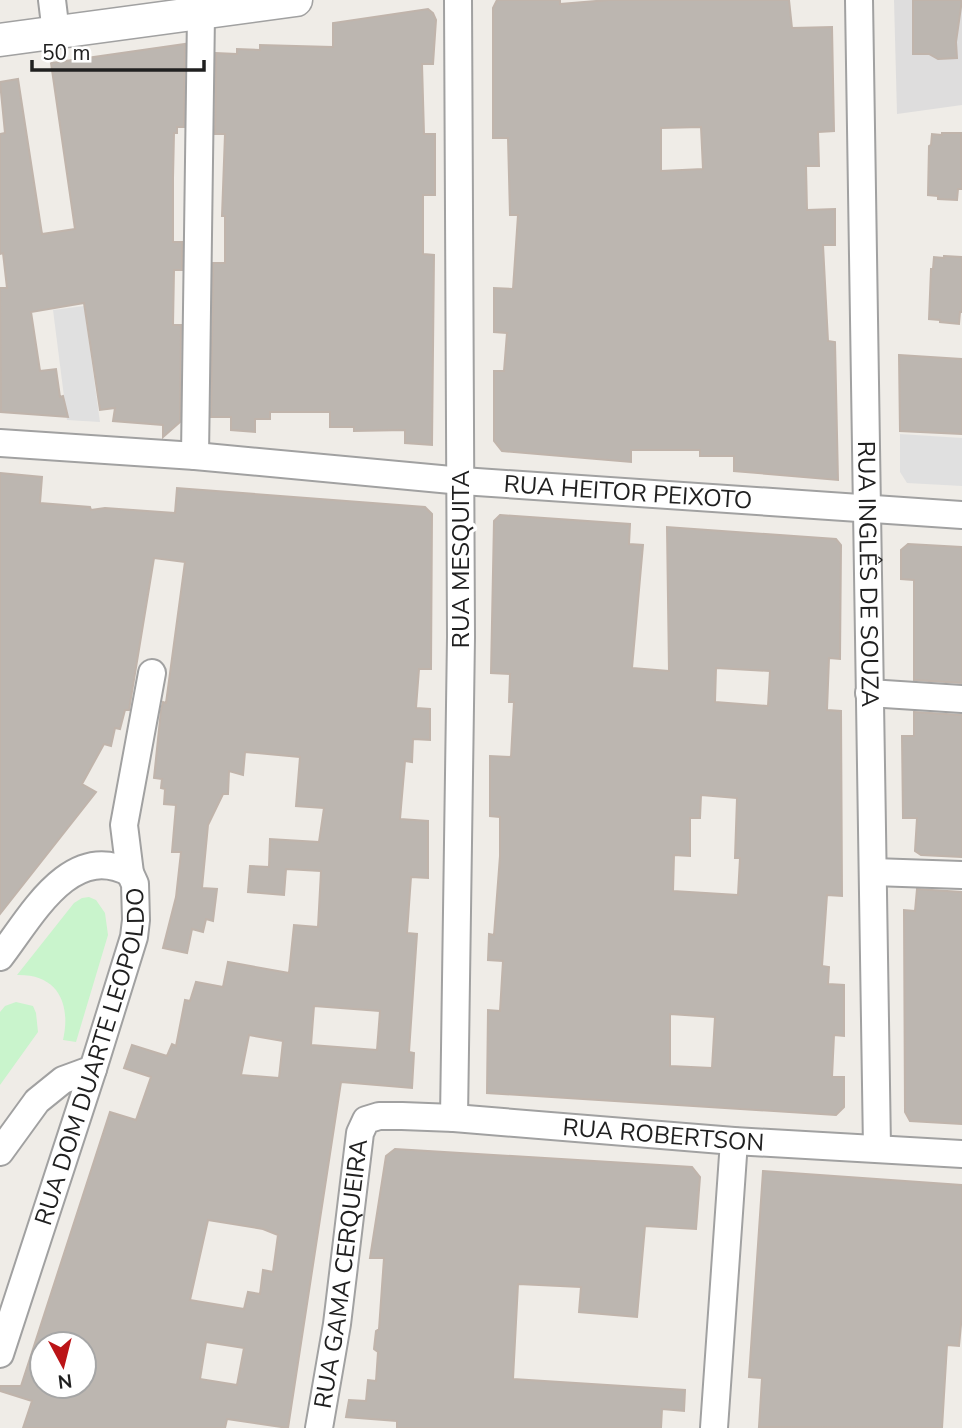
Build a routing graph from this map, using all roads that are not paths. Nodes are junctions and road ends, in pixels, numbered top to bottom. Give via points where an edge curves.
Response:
1 (52, 0) edge
2 (296, 0) edge
3 (458, 0) edge
4 (859, 0) edge
5 (201, 14) junction
6 (56, 33) junction
7 (0, 40) edge
8 (0, 443) edge
9 (195, 456) junction
10 (462, 481) junction
11 (867, 508) junction
12 (962, 515) edge
13 (152, 673) dead end
14 (869, 693) junction
15 (962, 699) edge
16 (873, 872) junction
17 (130, 873) junction
18 (962, 875) edge
19 (0, 957) edge
20 (93, 1069) junction
21 (454, 1118) junction
22 (366, 1120) joint
23 (734, 1141) junction
24 (877, 1148) junction
25 (0, 1152) edge
26 (962, 1154) edge
27 (0, 1354) edge
28 (319, 1428) edge
29 (714, 1428) edge

1 - 6 street
2 - 5 street
3 - 10 street, RUA MESQUITA
4 - 11 street, RUA INGLÊS DE SOUZA
5 - 6 street
5 - 9 street
6 - 7 street
8 - 9 street, RUA HEITOR PEIXOTO
9 - 10 street, RUA HEITOR PEIXOTO
10 - 11 street, RUA HEITOR PEIXOTO
10 - 21 street, RUA MESQUITA
11 - 12 street, RUA HEITOR PEIXOTO
11 - 14 street, RUA INGLÊS DE SOUZA
13 - 17 street, RUA DOM DUARTE LEOPOLDO via 125,816
14 - 15 street
14 - 16 street, RUA INGLÊS DE SOUZA
16 - 18 street
16 - 24 street, RUA INGLÊS DE SOUZA
17 - 19 street via 103,864 58,882
17 - 20 street, RUA DOM DUARTE LEOPOLDO via 136,900 134,937
20 - 25 street via 63,1080 37,1101
20 - 27 street, RUA DOM DUARTE LEOPOLDO
21 - 22 street, RUA ROBERTSON
21 - 23 street, RUA ROBERTSON
22 - 28 street, RUA GAMA CERQUEIRA via 360,1133 338,1324
23 - 24 street, RUA ROBERTSON
23 - 29 street
24 - 26 street, RUA ROBERTSON

